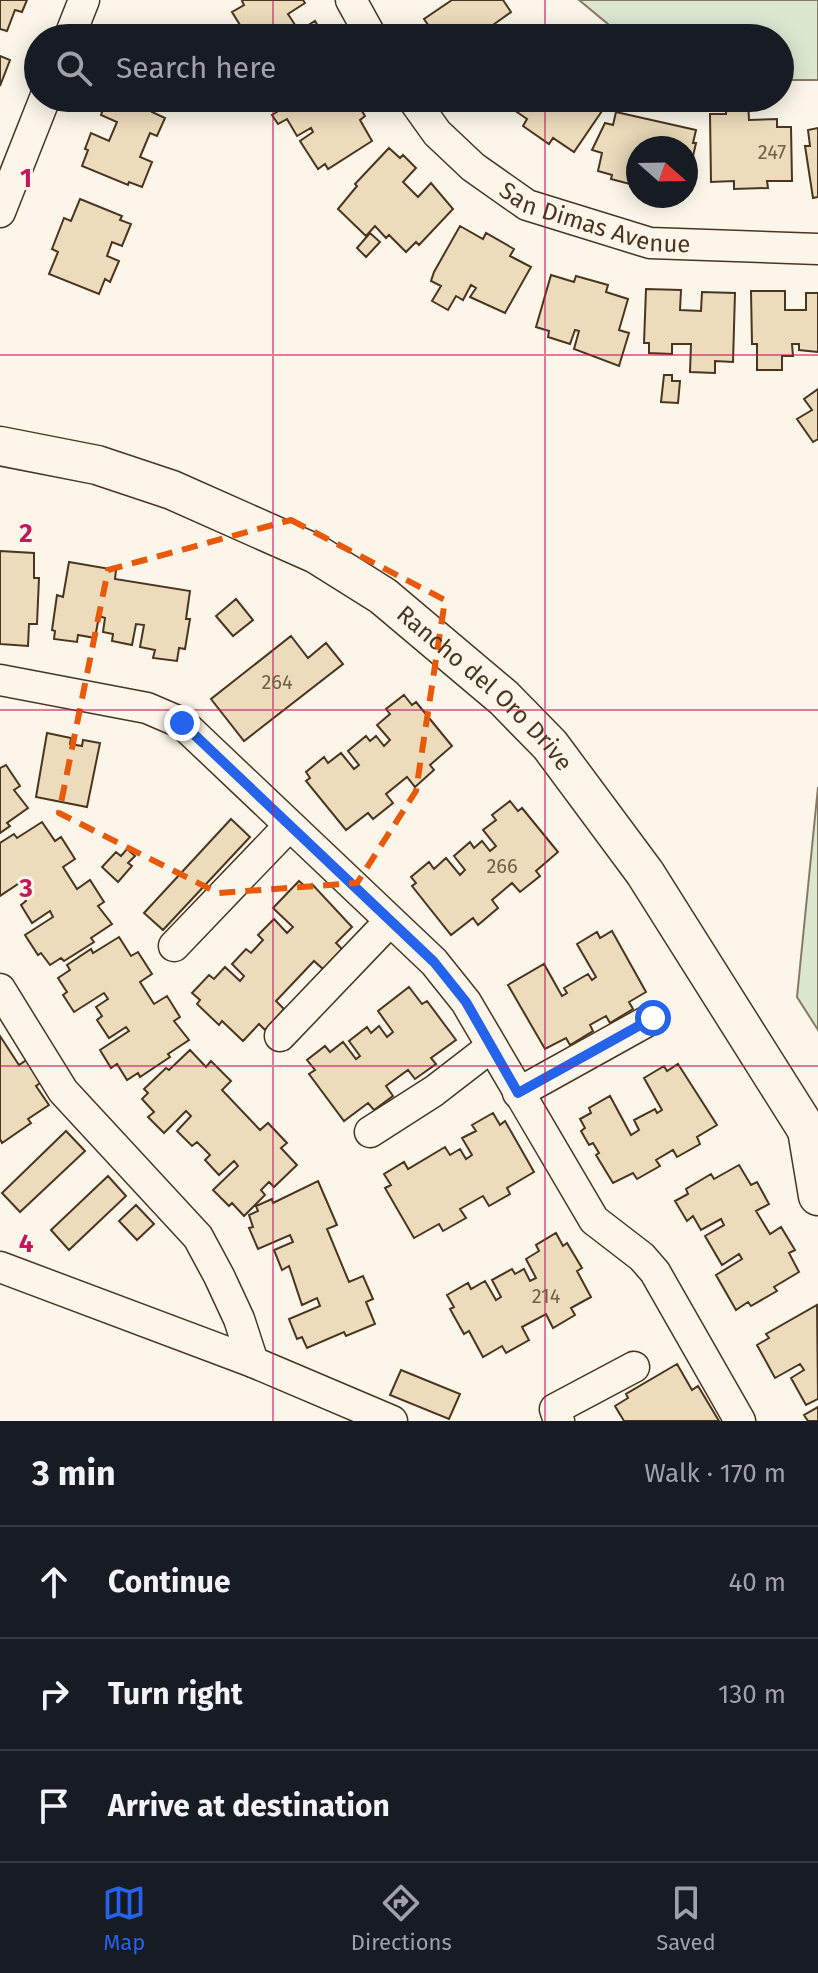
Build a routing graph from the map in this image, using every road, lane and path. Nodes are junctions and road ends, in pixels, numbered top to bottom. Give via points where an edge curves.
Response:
1 (84, 0) edge
2 (351, 0) edge
3 (75, 24) edge
4 (364, 24) edge
5 (39, 112) edge
6 (422, 112) edge
7 (0, 212) edge
8 (818, 249) edge
9 (0, 446) edge
10 (0, 680) edge
11 (289, 826) junction
12 (390, 921) junction
13 (174, 946) dead end
14 (0, 989) edge
15 (653, 1018) dead end
16 (280, 1036) dead end
17 (491, 1047) junction
18 (518, 1093) junction
19 (370, 1132) dead end
20 (812, 1136) edge
21 (818, 1196) edge
22 (0, 1267) edge
23 (253, 1362) junction
24 (634, 1367) dead end
25 (392, 1421) edge
26 (559, 1421) edge
27 (740, 1421) edge

1 - 3 street
2 - 4 street
5 - 7 street
6 - 8 street, San Dimas Avenue via 473,167 527,205 650,243
9 - 20 main road, Rancho del Oro Drive via 97,465 172,490 316,554 383,596 504,698 550,745 645,873
10 - 11 street via 147,708 182,723
11 - 12 street
11 - 13 street
12 - 16 street
12 - 17 street via 452,983
14 - 23 street via 63,1091 198,1237 239,1319
15 - 18 street
17 - 18 street
17 - 19 street
18 - 27 street via 594,1220 655,1272
20 - 21 main road, Rancho del Oro Drive
22 - 23 street
23 - 25 street
24 - 26 street via 555,1409

